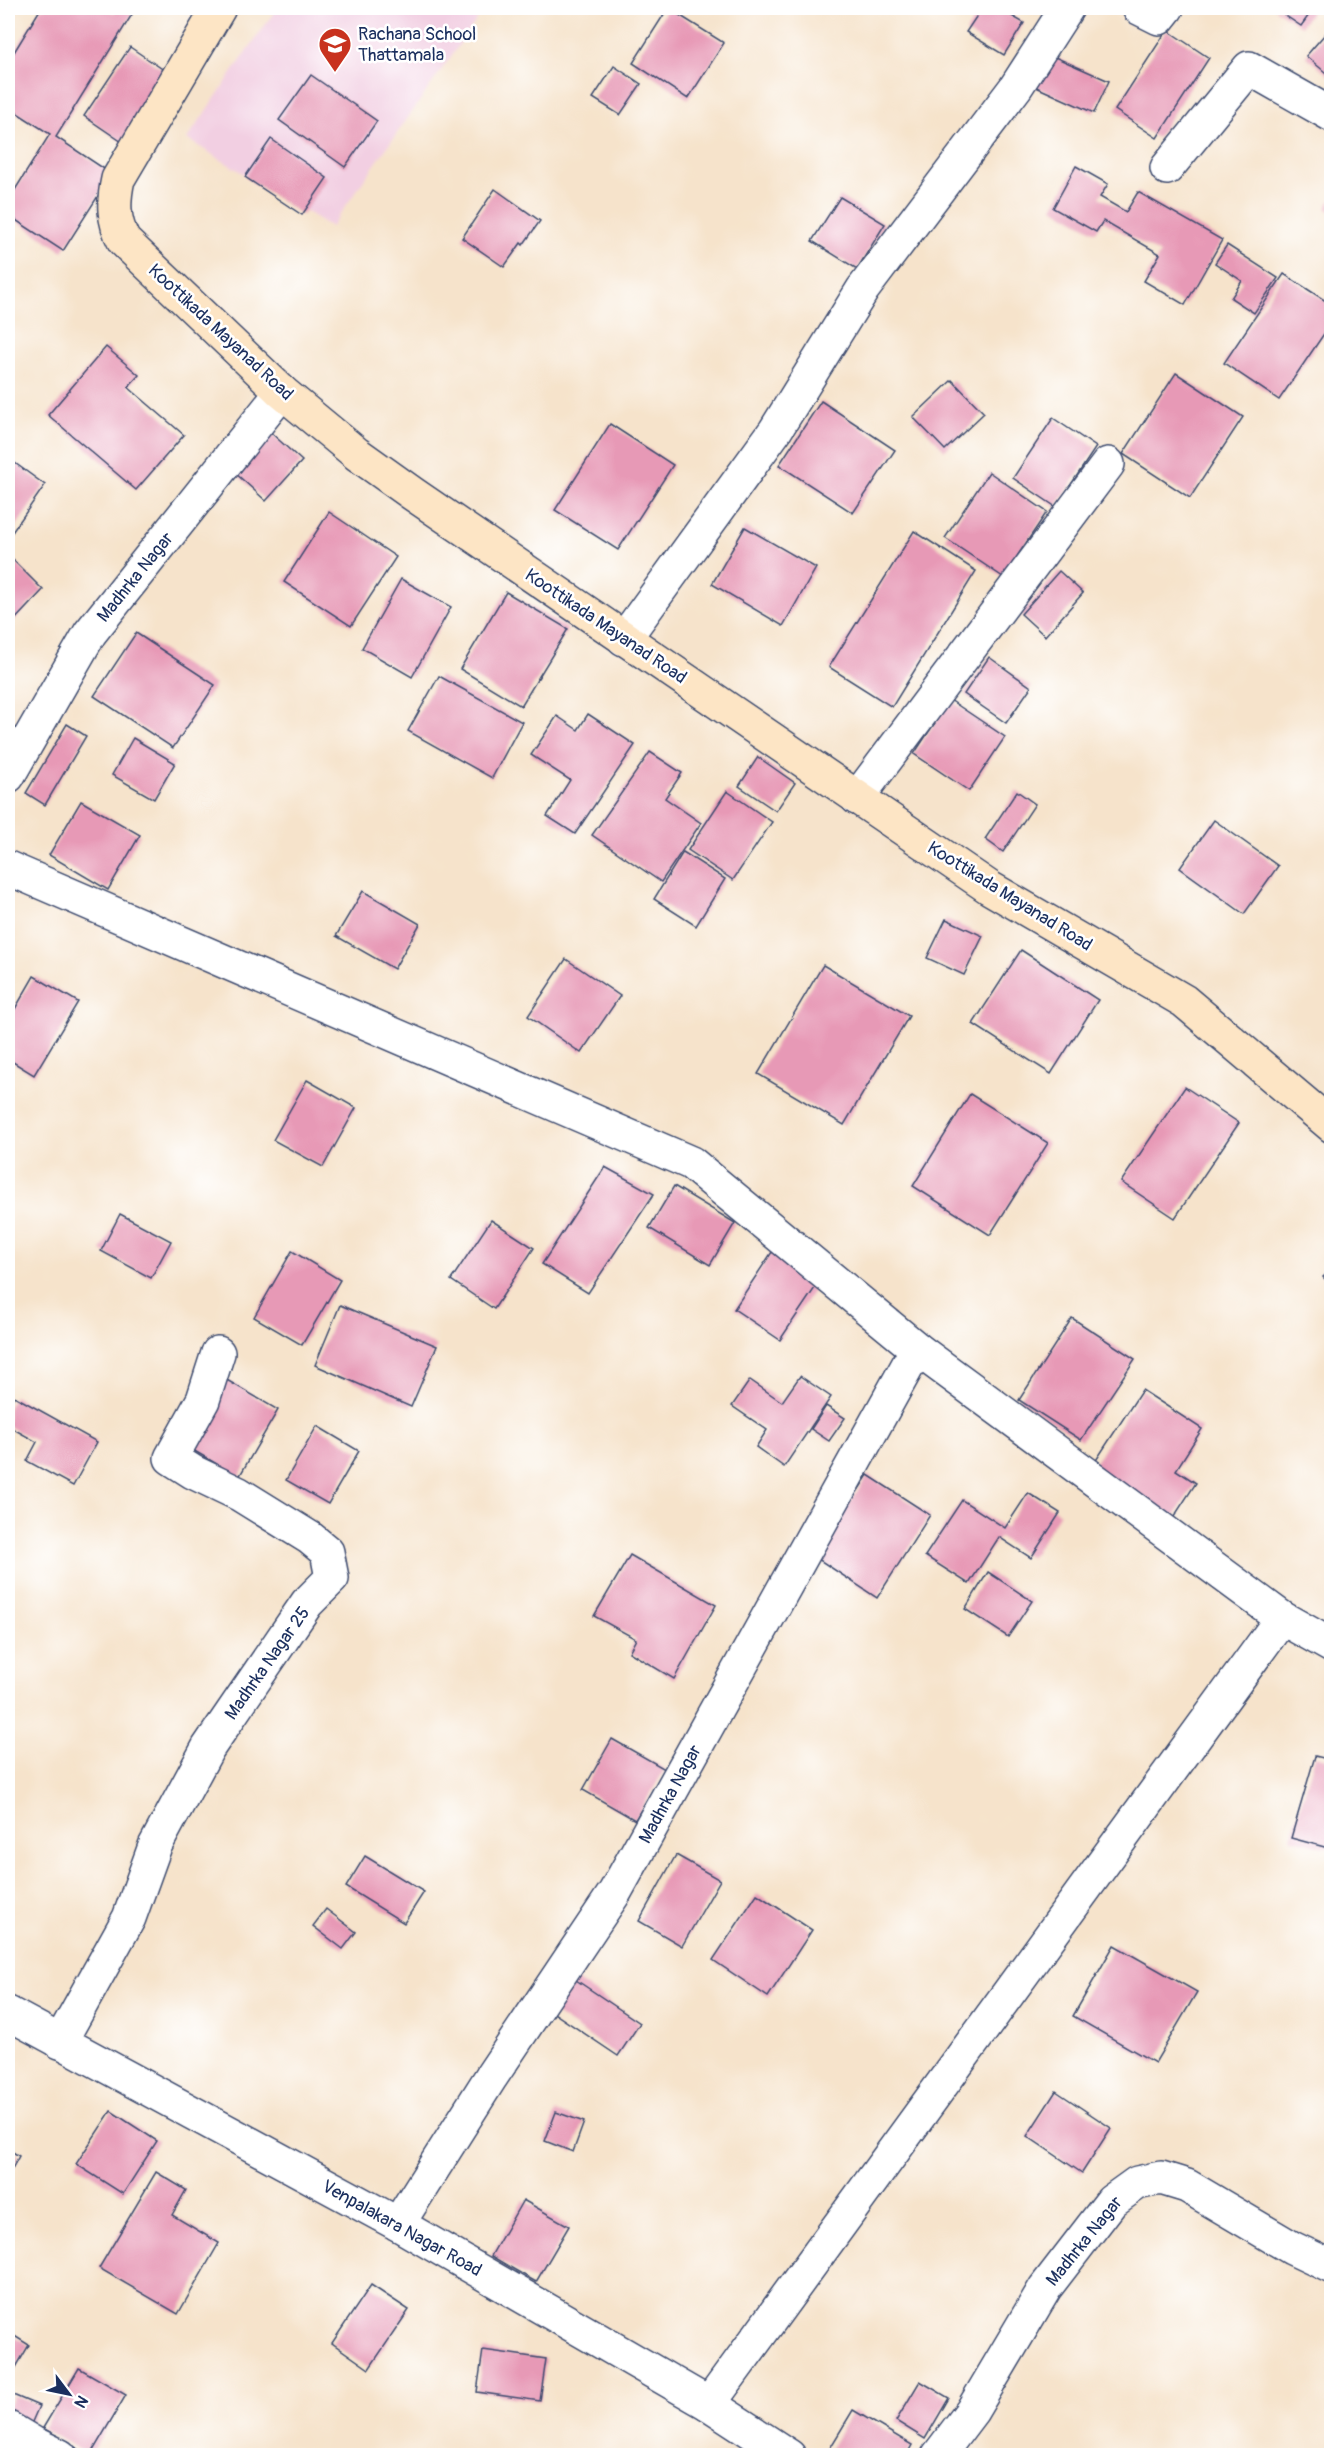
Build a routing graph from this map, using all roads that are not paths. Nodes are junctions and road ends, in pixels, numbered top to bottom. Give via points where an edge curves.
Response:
1 (219, 8) edge
2 (1067, 8) edge
3 (1139, 8) edge
4 (1167, 8) edge
5 (1332, 115) edge
6 (1167, 168) dead end
7 (282, 393) junction
8 (1108, 464) dead end
9 (624, 639) junction
10 (8, 776) edge
11 (858, 798) junction
12 (8, 868) edge
13 (1332, 1126) edge
14 (917, 1349) junction
15 (218, 1353) dead end
16 (1282, 1618) junction
17 (1332, 1646) edge
18 (8, 2013) edge
19 (60, 2042) junction
20 (399, 2224) junction
21 (1332, 2267) edge
22 (709, 2404) junction
23 (789, 2456) edge
24 (938, 2456) edge

1 - 7 main road, Koottikada Mayanad Road via 118,179 114,213 124,241
2 - 9 street via 1016,87 863,289 775,431
3 - 4 street via 1159,18
5 - 6 street via 1249,68
7 - 9 main road, Koottikada Mayanad Road via 413,494
7 - 10 street, Madhrka Nagar via 90,633
8 - 11 street
9 - 11 main road, Koottikada Mayanad Road
11 - 13 main road, Koottikada Mayanad Road via 990,888 1184,1001
12 - 14 street via 691,1162
14 - 16 street
14 - 20 street, Madhrka Nagar via 615,1892 491,2077
15 - 19 street, Madhrka Nagar 25 via 203,1400 171,1458 310,1538 327,1552 332,1578 307,1603 208,1748 155,1846 129,1918
16 - 17 street
16 - 22 street
18 - 19 street, Venpalakara Nagar Road
19 - 20 street, Venpalakara Nagar Road
20 - 22 street, Venpalakara Nagar Road
21 - 24 street, Madhrka Nagar via 1187,2186 1161,2178 1137,2182 1112,2201 1045,2288 972,2411
22 - 23 street, Venpalakara Nagar Road

